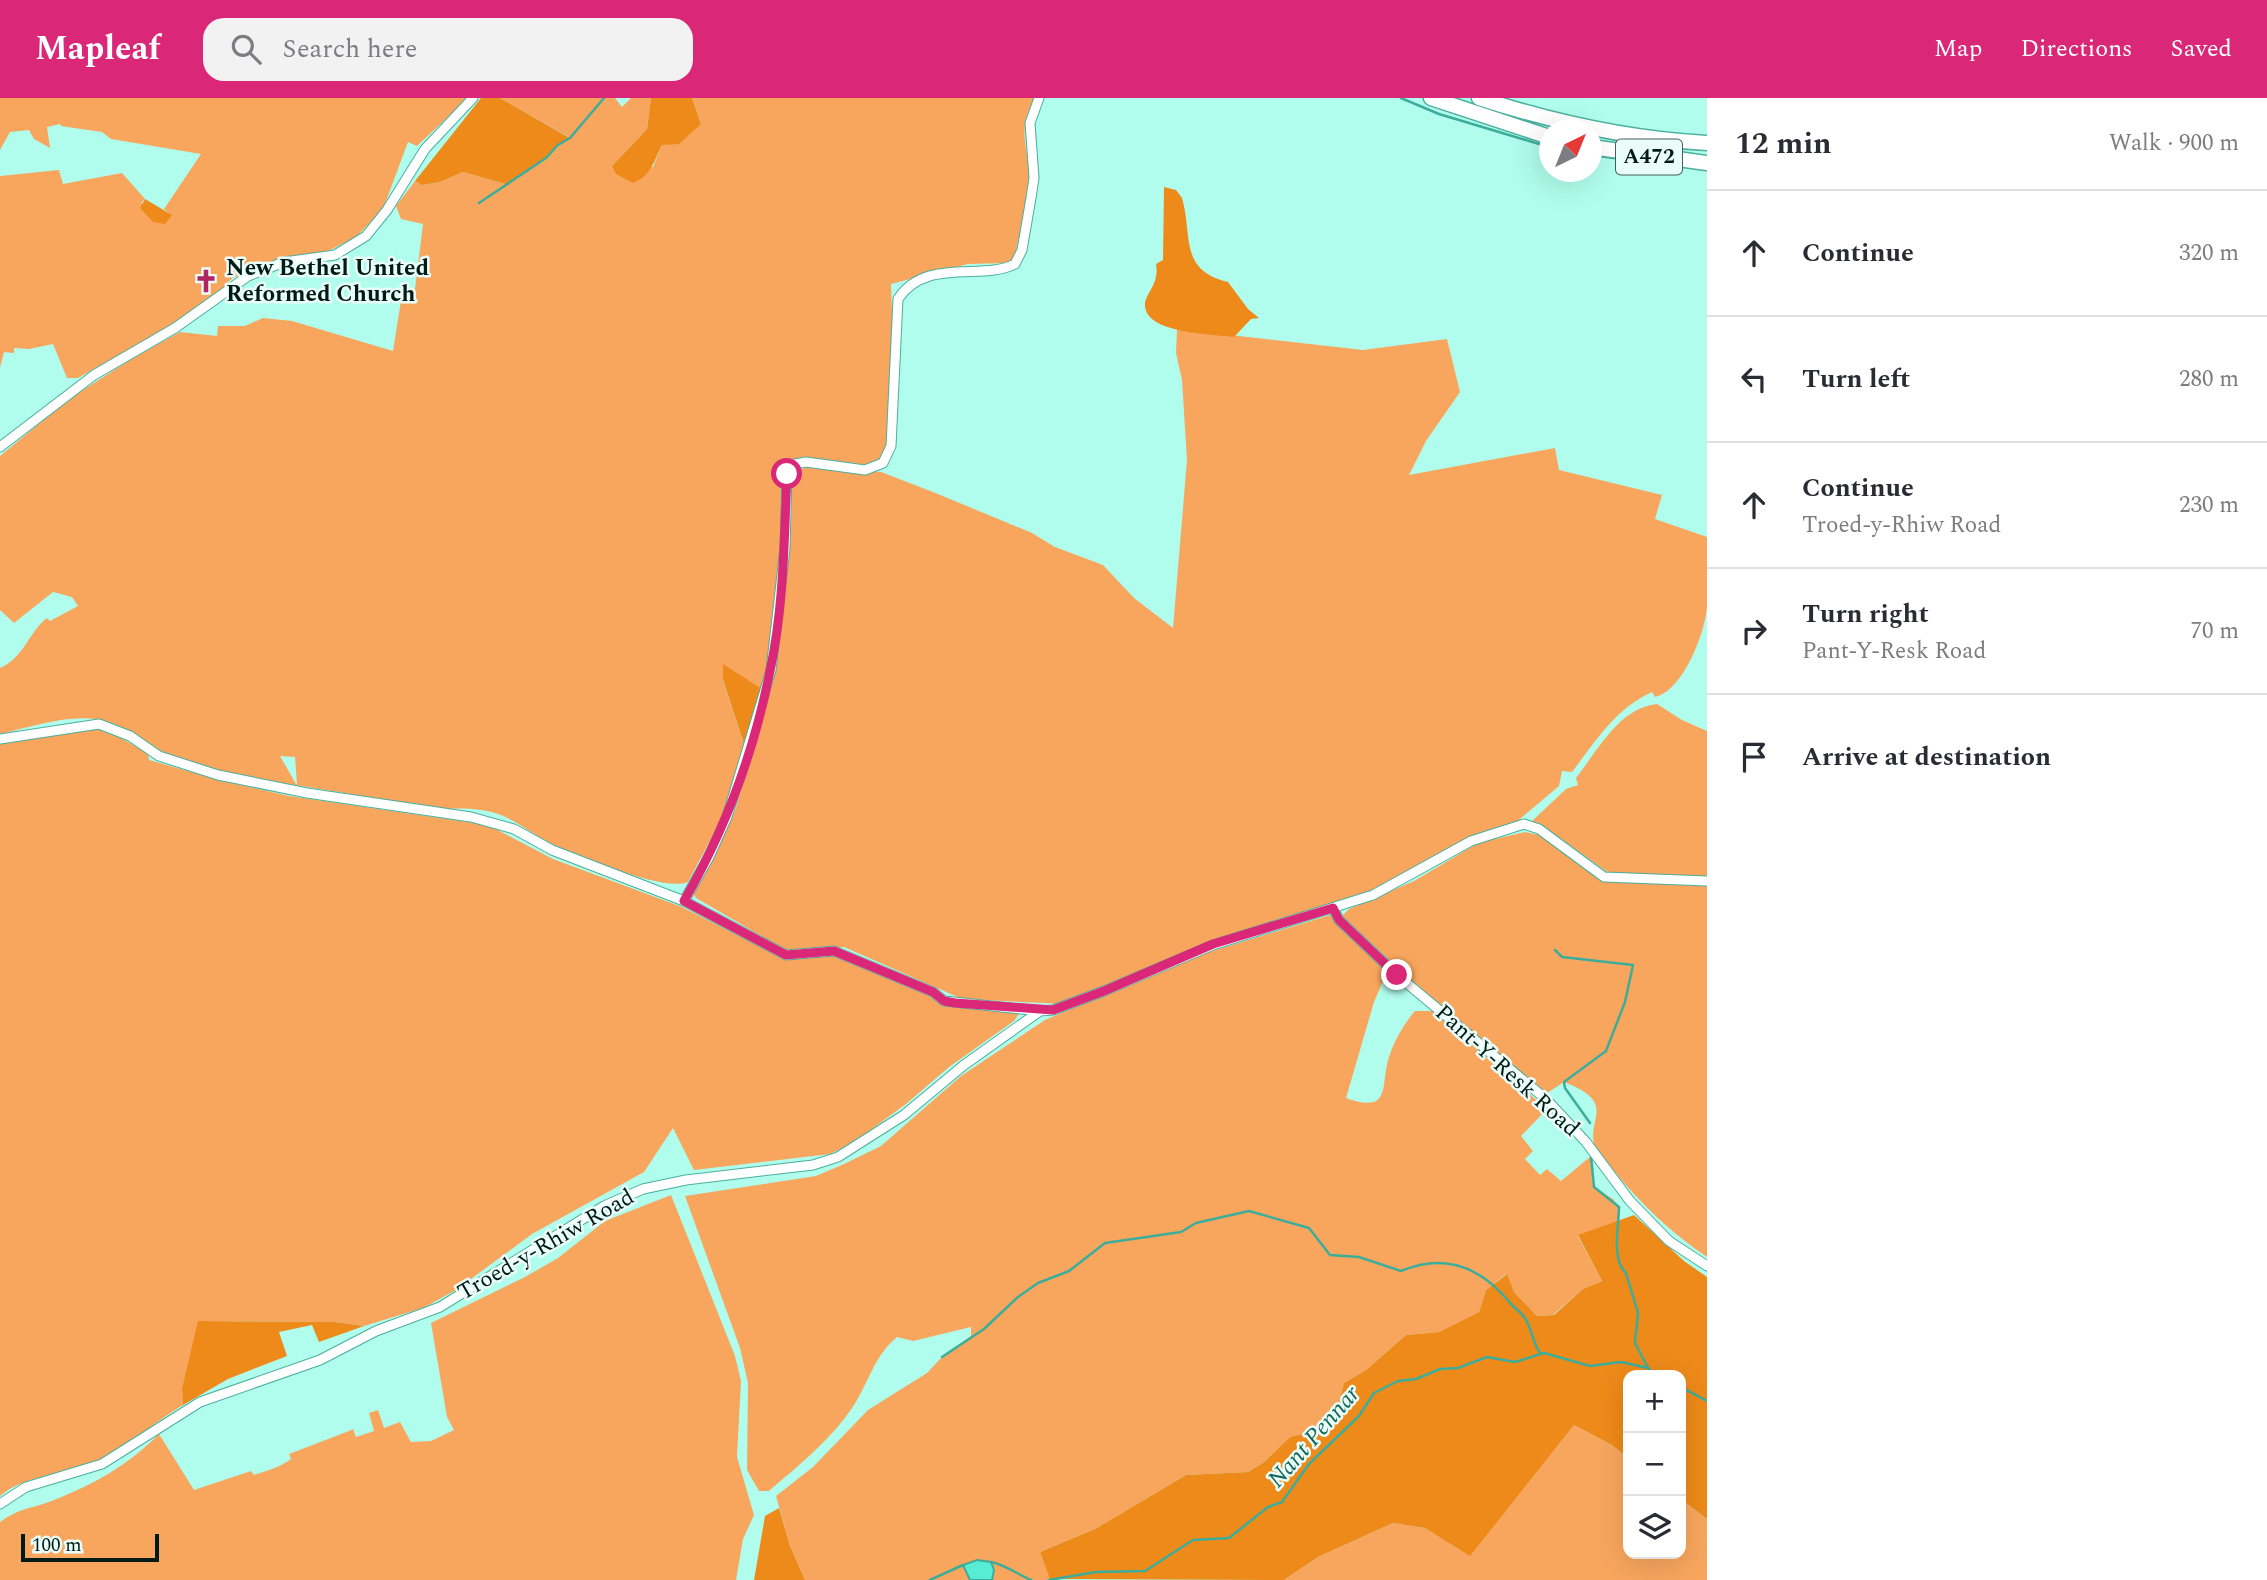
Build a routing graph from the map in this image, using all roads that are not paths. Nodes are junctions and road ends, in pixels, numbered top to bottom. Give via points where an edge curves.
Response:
1 (473, 98) edge
2 (1039, 98) edge
3 (1431, 98) edge
4 (1479, 98) edge
5 (1539, 134) edge
6 (1707, 143) edge
7 (1602, 149) edge
8 (1707, 163) edge
9 (0, 447) edge
10 (0, 739) edge
11 (1707, 881) edge
12 (684, 901) junction
13 (1333, 908) junction
14 (1040, 1010) junction
15 (1707, 1266) edge
16 (0, 1504) edge

1 - 9 street via 425,149 366,236 335,255 284,262 248,276 175,328 94,375
2 - 12 street via 1030,123 1034,178 1022,250 1015,264 1003,270 944,272 907,289 898,299 891,446 883,463 865,470 806,462 794,464 787,474 785,548 771,670 727,817
3 - 5 main road
4 - 6 main road, A472 via 1583,127
7 - 8 main road, A472
10 - 12 street via 99,724 130,736 159,756 195,769 259,785 471,817 514,829 552,850
11 - 13 street, Troed-y-Rhiw Road via 1604,877 1539,829 1524,824 1471,841 1397,884
12 - 14 street via 786,955 834,951 933,992 944,1001
13 - 14 street, Troed-y-Rhiw Road via 1213,944 1093,996
13 - 15 street, Pant-Y-Resk Road via 1339,920 1397,975 1547,1100 1669,1241
14 - 16 street, Troed-y-Rhiw Road via 904,1115 838,1157 813,1165 643,1189 604,1206 440,1307 376,1331 320,1360 200,1402 102,1464 26,1487

